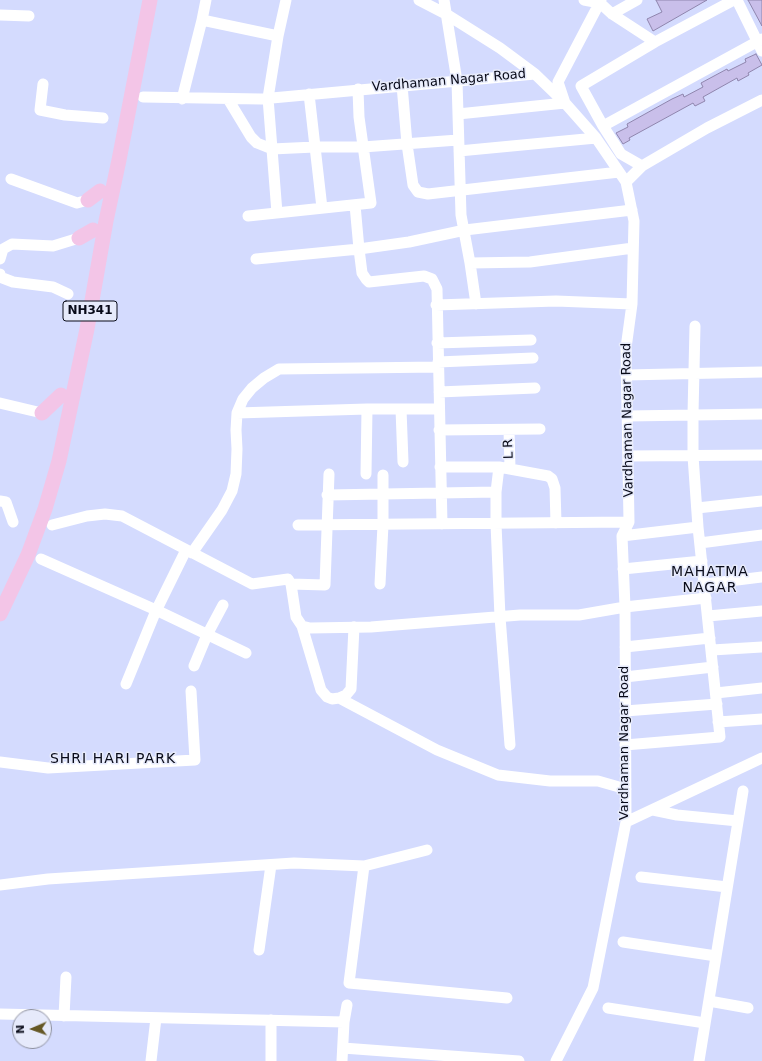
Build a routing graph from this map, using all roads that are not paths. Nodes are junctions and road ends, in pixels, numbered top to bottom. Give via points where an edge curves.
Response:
1 (150, 0) edge
2 (206, 0) edge
3 (286, 0) edge
4 (419, 0) edge
5 (444, 0) edge
6 (584, 0) edge
7 (637, 0) edge
8 (735, 0) edge
9 (601, 2) edge
10 (446, 14) junction
11 (612, 14) junction
12 (0, 15) edge
13 (29, 16) dead end
14 (202, 20) junction
15 (278, 36) junction
16 (655, 42) junction
17 (760, 44) edge
18 (534, 74) junction
19 (457, 81) junction
20 (43, 84) dead end
21 (402, 85) junction
22 (358, 89) junction
23 (309, 94) junction
24 (143, 98) dead end
25 (268, 98) junction
26 (182, 99) junction
27 (228, 99) junction
28 (762, 100) edge
29 (566, 103) junction
30 (458, 114) junction
31 (103, 118) dead end
32 (604, 126) junction
33 (596, 138) junction
34 (407, 144) junction
35 (458, 145) junction
36 (315, 146) junction
37 (363, 147) junction
38 (272, 149) junction
39 (642, 166) junction
40 (622, 177) junction
41 (11, 179) dead end
42 (460, 190) junction
43 (100, 191) dead end
44 (88, 200) joint
45 (355, 205) junction
46 (322, 208) junction
47 (632, 210) junction
48 (277, 213) junction
49 (248, 216) dead end
50 (93, 230) dead end
51 (465, 230) junction
52 (79, 238) joint
53 (634, 248) junction
54 (359, 249) junction
55 (0, 259) edge
56 (256, 260) dead end
57 (470, 263) junction
58 (0, 274) edge
59 (68, 294) dead end
60 (476, 304) junction
61 (632, 304) junction
62 (436, 305) junction
63 (694, 326) dead end
64 (531, 340) dead end
65 (437, 343) junction
66 (533, 358) dead end
67 (438, 365) junction
68 (762, 372) edge
69 (694, 373) junction
70 (626, 376) junction
71 (535, 388) dead end
72 (439, 392) junction
73 (61, 395) dead end
74 (0, 403) edge
75 (439, 408) junction
76 (367, 409) junction
77 (401, 409) junction
78 (42, 413) joint
79 (238, 413) junction
80 (693, 414) junction
81 (762, 414) edge
82 (627, 416) junction
83 (540, 429) dead end
84 (440, 430) junction
85 (509, 430) junction
86 (762, 455) edge
87 (628, 456) junction
88 (694, 456) junction
89 (404, 462) dead end
90 (440, 467) junction
91 (504, 468) junction
92 (328, 474) dead end
93 (366, 474) dead end
94 (383, 475) dead end
95 (496, 492) junction
96 (441, 493) junction
97 (383, 494) junction
98 (327, 495) junction
99 (0, 501) edge
100 (762, 501) edge
101 (697, 508) junction
102 (13, 522) dead end
103 (629, 522) junction
104 (556, 523) junction
105 (442, 524) junction
106 (496, 524) junction
107 (52, 525) dead end
108 (298, 525) dead end
109 (328, 525) junction
110 (384, 525) junction
111 (698, 527) junction
112 (762, 534) edge
113 (622, 536) junction
114 (700, 543) junction
115 (46, 544) dead end
116 (189, 551) junction
117 (34, 557) junction
118 (702, 561) junction
119 (623, 569) junction
120 (762, 577) edge
121 (290, 584) junction
122 (380, 584) dead end
123 (705, 584) junction
124 (706, 598) junction
125 (223, 605) dead end
126 (625, 607) junction
127 (156, 610) junction
128 (762, 611) edge
129 (0, 614) edge
130 (708, 616) junction
131 (500, 617) junction
132 (302, 626) junction
133 (354, 627) junction
134 (207, 635) junction
135 (710, 638) junction
136 (625, 647) junction
137 (762, 647) edge
138 (712, 650) junction
139 (246, 653) dead end
140 (194, 666) dead end
141 (713, 667) junction
142 (625, 677) junction
143 (126, 684) dead end
144 (762, 688) edge
145 (191, 692) dead end
146 (339, 698) junction
147 (717, 699) junction
148 (625, 711) junction
149 (762, 719) edge
150 (718, 722) junction
151 (510, 745) dead end
152 (625, 745) junction
153 (762, 758) edge
154 (0, 762) edge
155 (626, 789) junction
156 (743, 791) dead end
157 (653, 810) junction
158 (738, 821) junction
159 (626, 822) junction
160 (427, 850) dead end
161 (271, 865) junction
162 (364, 866) junction
163 (641, 877) dead end
164 (0, 885) edge
165 (727, 887) junction
166 (623, 942) dead end
167 (259, 950) dead end
168 (716, 956) junction
169 (66, 977) dead end
170 (507, 998) dead end
171 (709, 1001) junction
172 (347, 1005) dead end
173 (608, 1008) dead end
174 (748, 1008) dead end
175 (0, 1014) edge
176 (64, 1016) junction
177 (156, 1018) junction
178 (271, 1020) junction
179 (344, 1022) junction
180 (705, 1023) junction
181 (343, 1048) junction
182 (151, 1061) edge
183 (271, 1061) edge
184 (342, 1061) edge
185 (519, 1061) edge
186 (556, 1061) edge
187 (699, 1061) edge

1 - 117 highway, NH341 via 87,329 59,461 44,509
2 - 14 street
3 - 15 street
4 - 10 street
5 - 10 street
6 - 9 street
7 - 11 street
8 - 16 street
8 - 17 street
9 - 11 street
9 - 29 street via 558,82
10 - 18 street via 500,48
10 - 19 street
11 - 16 street
12 - 13 street
14 - 15 street
14 - 26 street
15 - 25 street
16 - 32 street via 581,86
17 - 32 street
18 - 19 street, Vardhaman Nagar Road
18 - 29 street, Vardhaman Nagar Road
19 - 21 street, Vardhaman Nagar Road
19 - 30 street
20 - 31 street via 40,110
21 - 22 street, Vardhaman Nagar Road
21 - 34 street
22 - 23 street, Vardhaman Nagar Road
22 - 37 street
23 - 25 street, Vardhaman Nagar Road
23 - 36 street
24 - 26 street, Vardhaman Nagar Road
25 - 27 street, Vardhaman Nagar Road
25 - 38 street
26 - 27 street, Vardhaman Nagar Road
27 - 38 street via 251,137 257,143
28 - 39 street
29 - 30 street
29 - 33 street, Vardhaman Nagar Road
30 - 35 street
32 - 39 street via 621,154
33 - 35 street
33 - 40 street, Vardhaman Nagar Road
34 - 35 street
34 - 37 street
34 - 42 street via 413,185 418,192 428,194
35 - 42 street
36 - 37 street
36 - 38 street
36 - 46 street
37 - 45 street via 371,203
38 - 48 street
39 - 40 street
40 - 42 street
40 - 47 street, Vardhaman Nagar Road
41 - 44 street via 77,203
42 - 51 street
43 - 44 highway
45 - 46 street
45 - 54 street
46 - 48 street
47 - 51 street
47 - 53 street, Vardhaman Nagar Road
48 - 49 street
50 - 52 highway
51 - 54 street
51 - 57 street
52 - 55 street via 53,246 12,244 3,249
53 - 57 street via 530,262
53 - 61 street, Vardhaman Nagar Road
54 - 56 street
54 - 62 street via 362,272 366,280 369,282 429,277 437,289
57 - 60 street
58 - 59 street via 0,277 13,282 52,287
60 - 61 street via 556,300
60 - 62 street
61 - 70 street, Vardhaman Nagar Road via 626,348
62 - 65 street
63 - 69 street
64 - 65 street
65 - 67 street
66 - 67 street
67 - 72 street
67 - 79 street via 279,369 252,388 243,399
68 - 69 street
69 - 70 street
69 - 80 street
70 - 82 street, Vardhaman Nagar Road
71 - 72 street
72 - 75 street
73 - 78 highway
74 - 78 street
75 - 77 street
75 - 84 street
76 - 77 street
76 - 79 street
76 - 93 street
77 - 89 street
79 - 116 street via 236,474 232,491 222,510
80 - 81 street
80 - 82 street
80 - 88 street
82 - 87 street, Vardhaman Nagar Road
83 - 85 street
84 - 85 street
84 - 90 street
85 - 91 street, L R
86 - 88 street
87 - 88 street
87 - 103 street, Vardhaman Nagar Road
88 - 101 street
90 - 91 street
90 - 96 street
91 - 95 street, L R
91 - 104 street via 544,474 552,479 555,488
92 - 98 street
94 - 97 street
95 - 96 street
95 - 106 street, L R
96 - 97 street
96 - 105 street
97 - 98 street
97 - 110 street
98 - 109 street
99 - 102 street via 6,502
100 - 101 street
101 - 111 street
103 - 104 street
103 - 113 street, Vardhaman Nagar Road
104 - 106 street
105 - 106 street
105 - 110 street
106 - 131 street, L R
107 - 116 street via 87,516 122,516
108 - 109 street
109 - 110 street
109 - 121 street via 325,585
110 - 122 street
111 - 113 street
111 - 114 street
112 - 114 street
113 - 119 street, Vardhaman Nagar Road
114 - 118 street
115 - 117 highway
116 - 121 street via 252,584 288,579
116 - 127 street
117 - 127 street
117 - 129 highway, NH341
118 - 119 street
118 - 123 street
119 - 126 street, Vardhaman Nagar Road
120 - 123 street
121 - 132 street via 296,617
123 - 124 street
124 - 126 street
124 - 130 street
125 - 134 street
126 - 131 street via 579,615
126 - 136 street, Vardhaman Nagar Road
127 - 134 street
127 - 143 street
128 - 130 street
130 - 135 street
131 - 133 street
131 - 151 street, L R
132 - 133 street
132 - 146 street via 321,690 332,699
133 - 146 street via 351,689
134 - 139 street
134 - 140 street
135 - 136 street
135 - 138 street
136 - 142 street, Vardhaman Nagar Road
137 - 138 street
138 - 141 street
141 - 142 street
141 - 147 street
142 - 148 street, Vardhaman Nagar Road
144 - 147 street
145 - 154 street via 195,760 48,768
146 - 155 street via 437,750 498,775 550,781 598,781
147 - 148 street
147 - 150 street
148 - 152 street, Vardhaman Nagar Road
149 - 150 street
150 - 152 street via 720,737
152 - 155 street, Vardhaman Nagar Road
153 - 157 street
155 - 159 street, Vardhaman Nagar Road
156 - 158 street
157 - 158 street
157 - 159 street
158 - 165 street
159 - 186 street, Vardhaman Nagar Road via 592,988
160 - 162 street
161 - 162 street via 294,863
161 - 164 street via 48,879
161 - 167 street
162 - 170 street via 349,983
163 - 165 street
165 - 168 street
166 - 168 street
168 - 171 street
169 - 176 street
171 - 174 street
171 - 180 street
172 - 179 street
173 - 180 street
175 - 176 street
176 - 177 street
177 - 178 street
177 - 182 street
178 - 179 street
178 - 183 street
179 - 181 street
180 - 187 street
181 - 184 street
181 - 185 street

